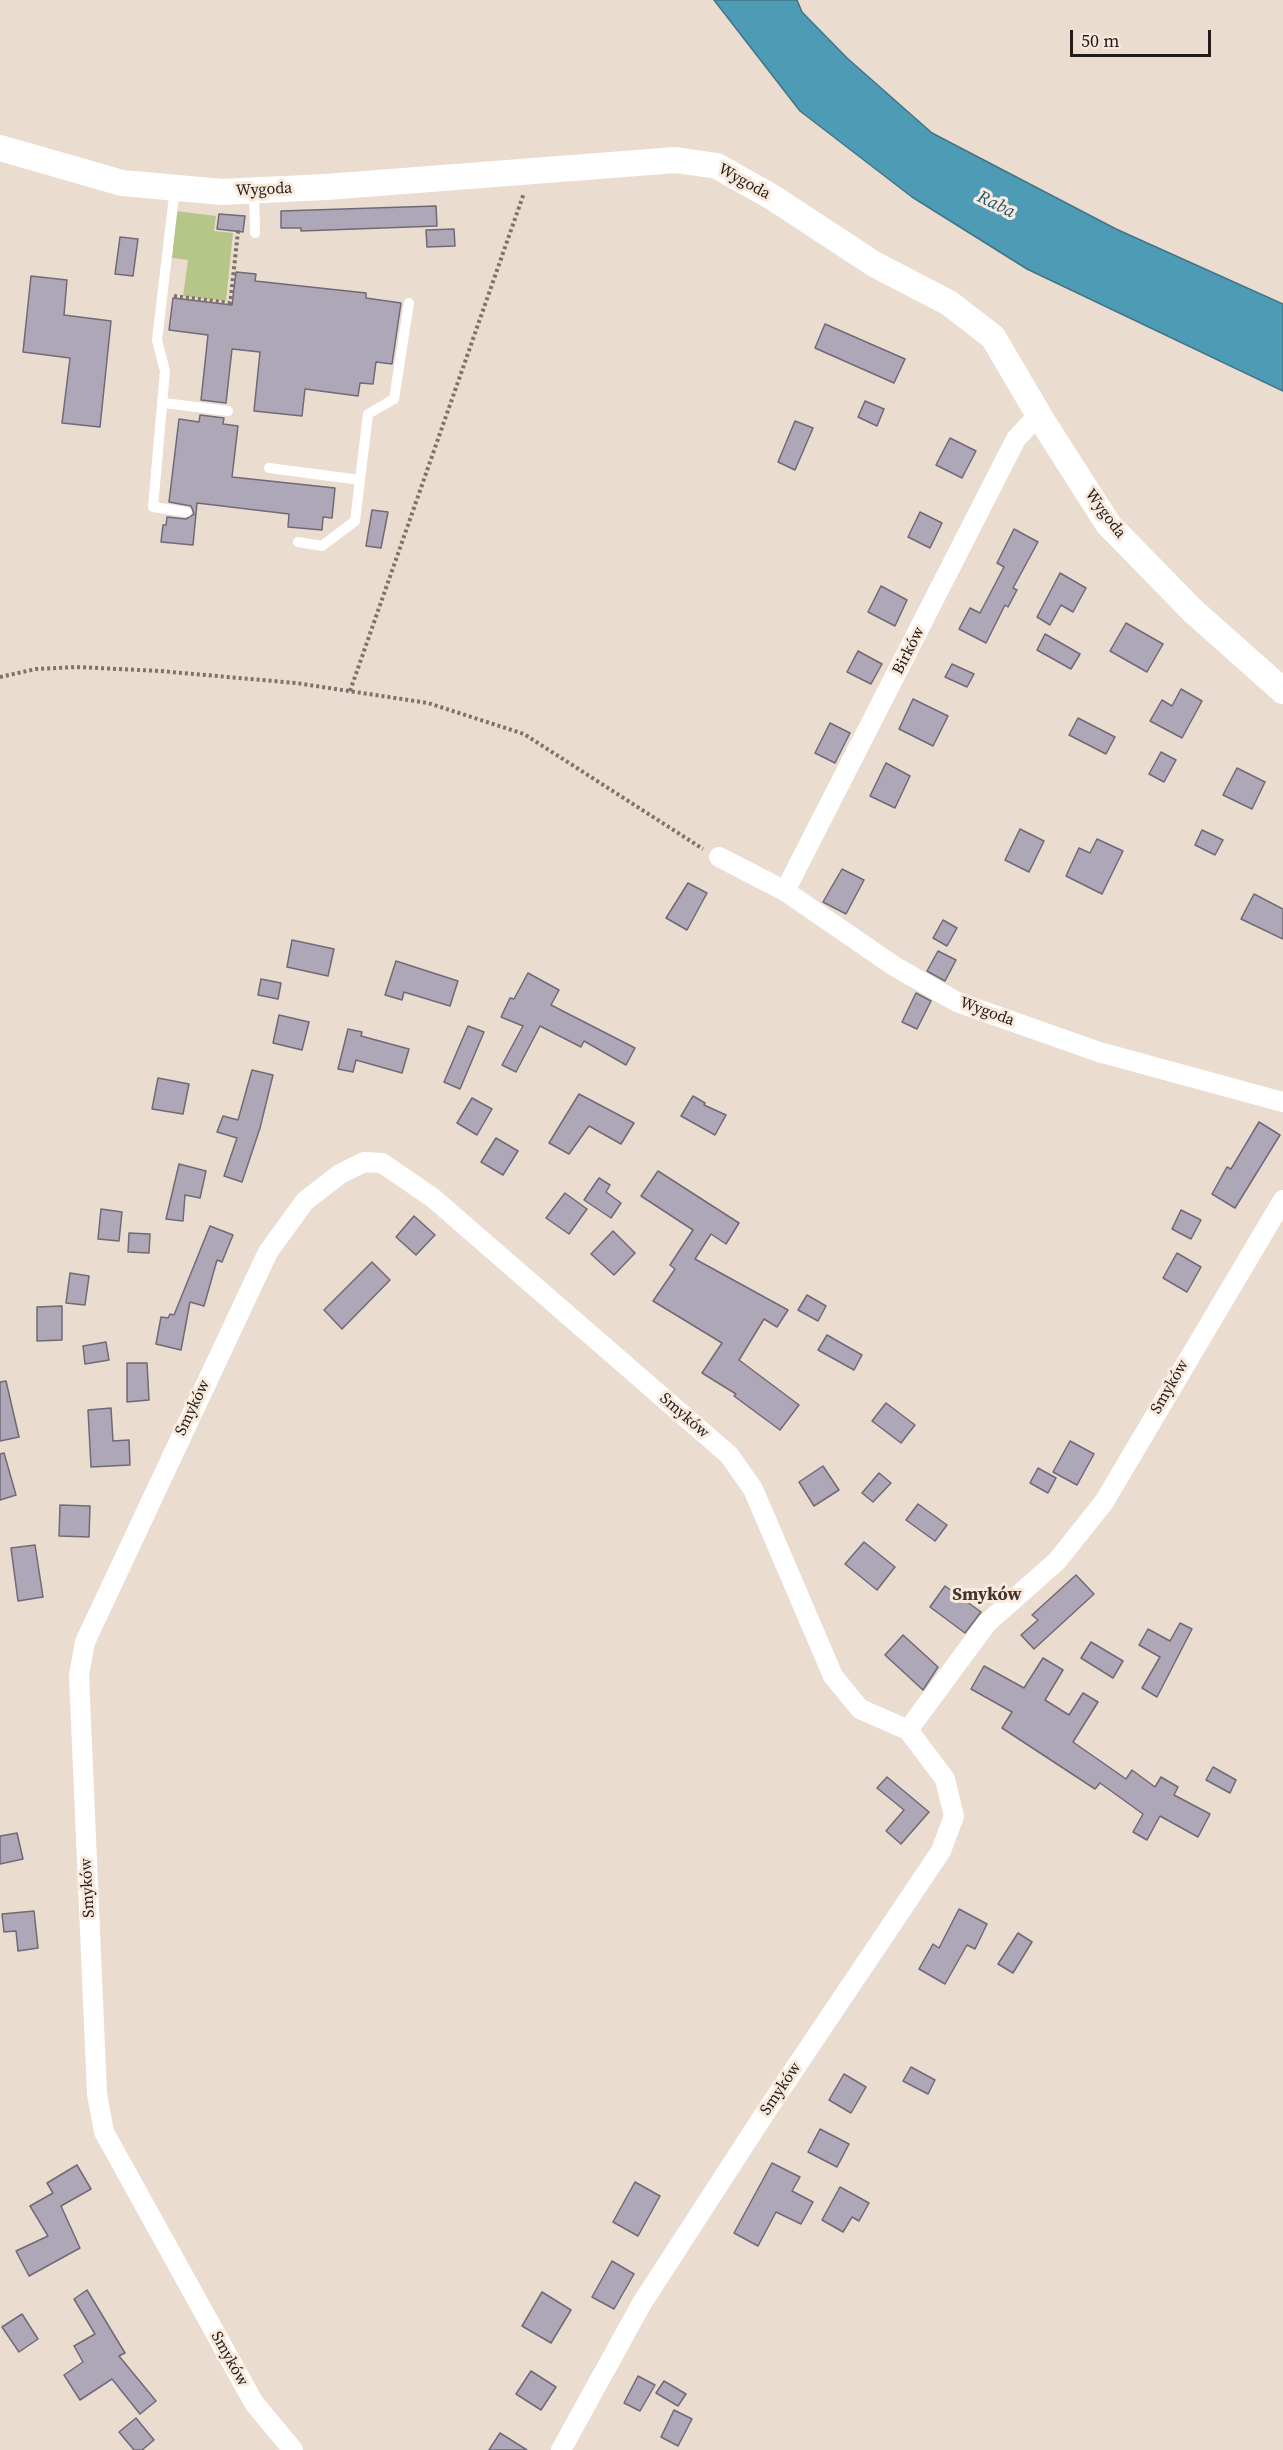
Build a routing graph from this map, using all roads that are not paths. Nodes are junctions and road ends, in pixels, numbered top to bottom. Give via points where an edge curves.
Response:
1 (0, 148) edge
2 (175, 188) junction
3 (254, 192) junction
4 (255, 233) dead end
5 (409, 303) dead end
6 (164, 403) junction
7 (228, 411) dead end
8 (1038, 415) junction
9 (269, 468) dead end
10 (360, 480) junction
11 (187, 512) dead end
12 (298, 542) dead end
13 (1283, 691) edge
14 (719, 858) road end
15 (784, 891) junction
16 (1283, 1102) edge
17 (1283, 1200) edge
18 (908, 1731) junction
19 (293, 2450) edge
20 (561, 2450) edge

1 - 2 street, Wygoda via 122,183
2 - 3 street, Wygoda
2 - 6 lane via 157,340 165,371
3 - 4 lane
3 - 8 street, Wygoda via 676,160 717,166 874,264 949,303 993,337
5 - 10 lane via 394,399 368,414
6 - 7 lane
6 - 11 lane via 153,507
8 - 13 street, Wygoda via 1108,524 1193,611
8 - 15 street, Birków via 1016,439
9 - 10 lane
10 - 12 lane via 355,521 322,546
14 - 15 street, Wygoda
15 - 16 street, Wygoda via 894,966 957,1002 1099,1052
17 - 18 street, Smyków via 1104,1502 1057,1561 987,1623
18 - 19 street, Smyków via 860,1709 833,1676 753,1489 729,1455 611,1351 433,1198 382,1163 364,1162 340,1174 305,1201 268,1252 182,1431 85,1642 79,1675 97,2094 104,2133 254,2403
18 - 20 street, Smyków via 945,1779 954,1816 941,1851 642,2303

